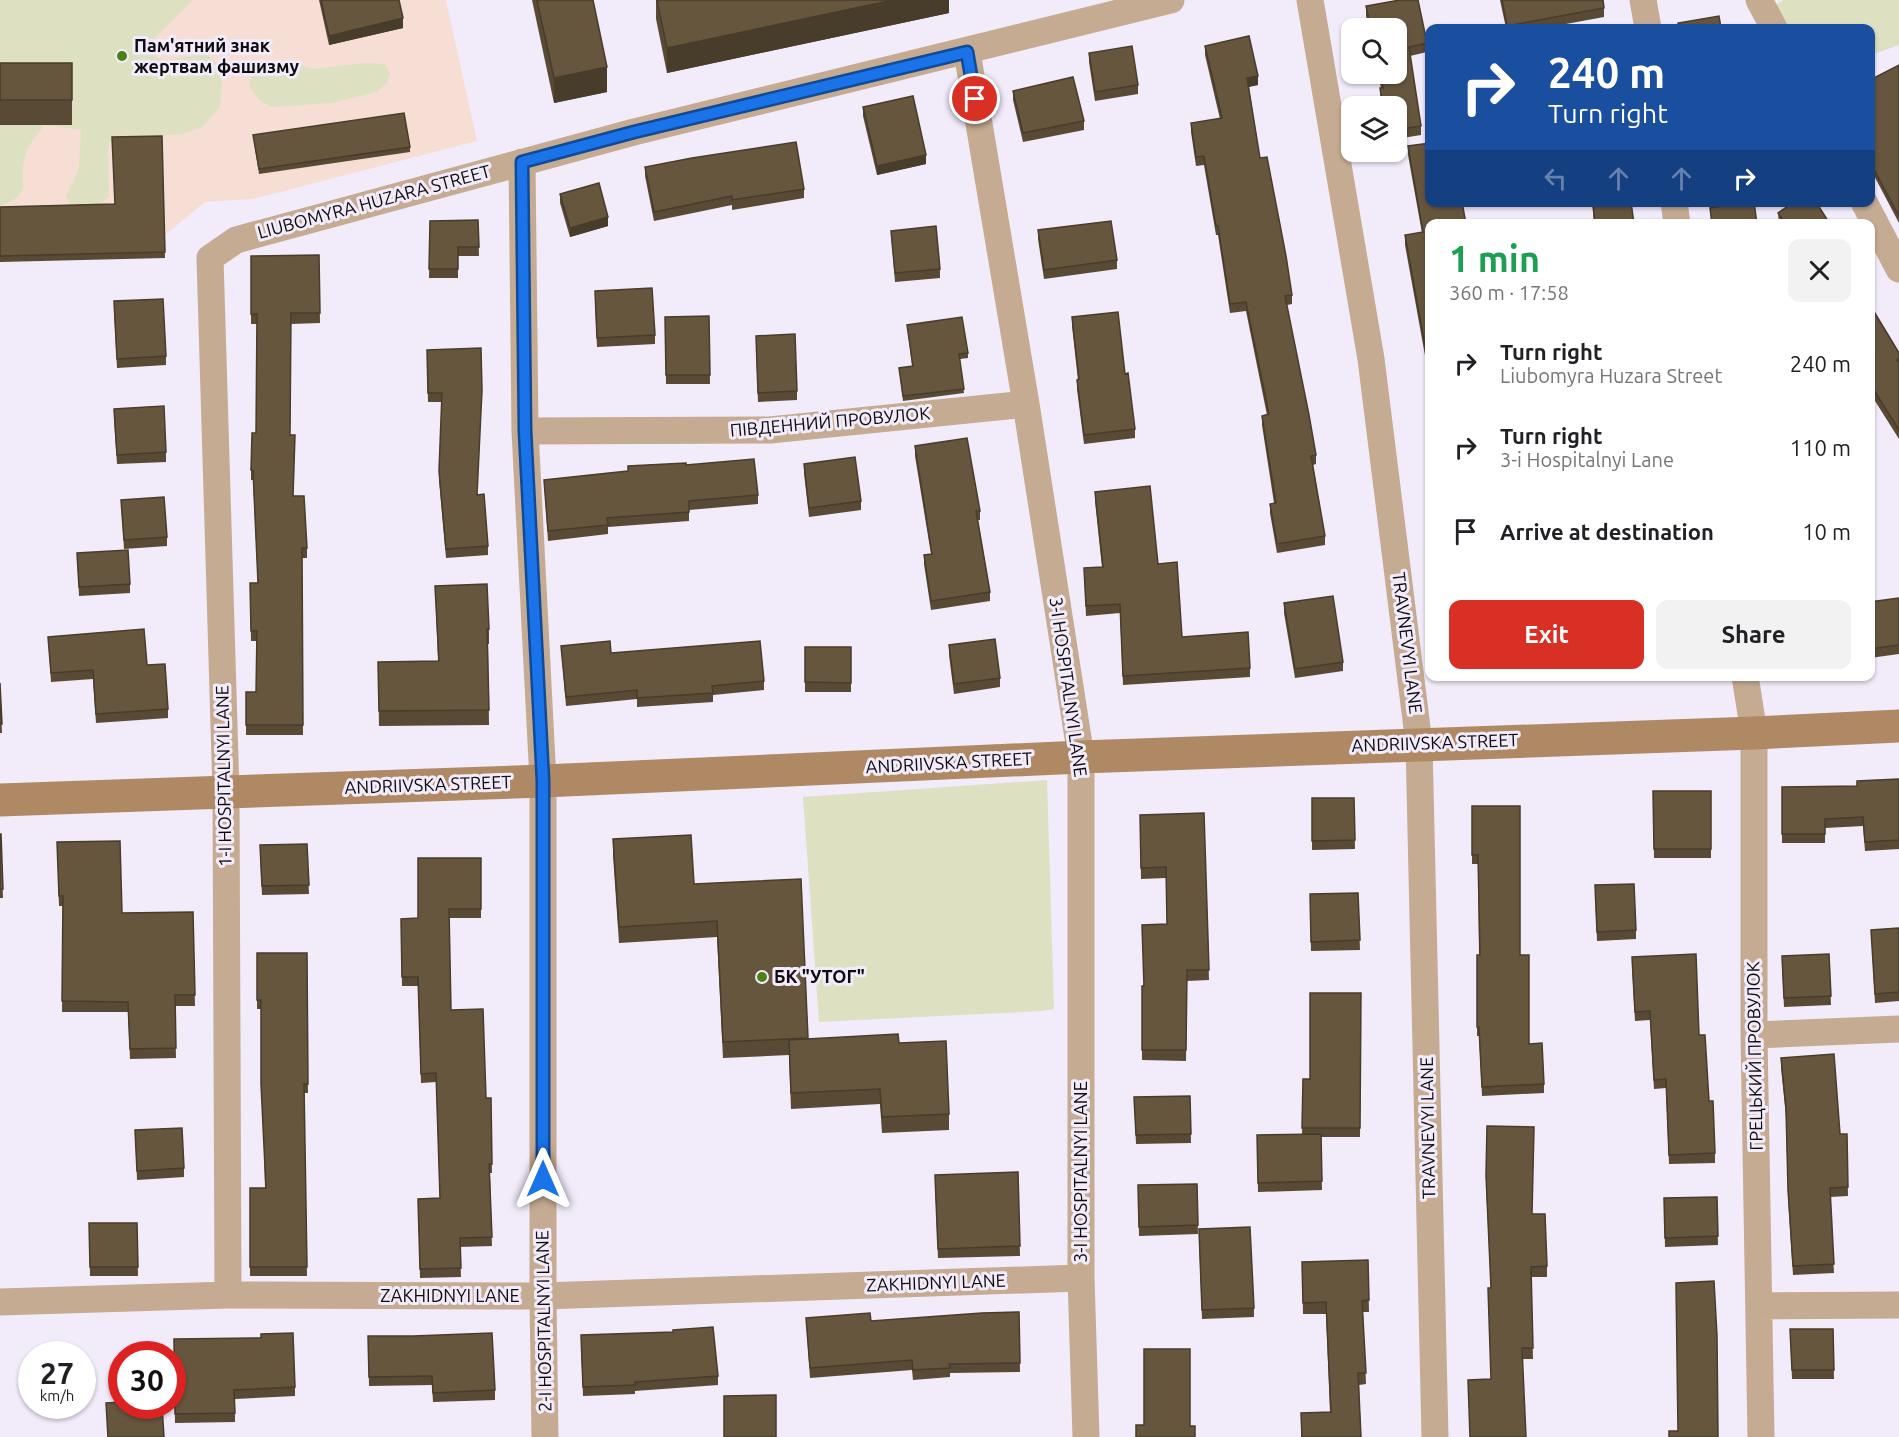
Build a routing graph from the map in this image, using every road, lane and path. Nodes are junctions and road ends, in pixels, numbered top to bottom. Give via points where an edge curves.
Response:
1 (1171, 0) edge
2 (1310, 0) edge
3 (1643, 0) edge
4 (1759, 0) edge
5 (1646, 24) edge
6 (1772, 24) edge
7 (967, 52) junction
8 (522, 162) junction
9 (1875, 223) edge
10 (210, 258) joint
11 (1899, 269) edge
12 (1026, 404) junction
13 (525, 431) junction
14 (1746, 681) edge
15 (1899, 726) edge
16 (1754, 733) junction
17 (1419, 744) junction
18 (1081, 757) junction
19 (543, 781) junction
20 (226, 792) junction
21 (0, 800) edge
22 (1899, 1029) edge
23 (1754, 1035) junction
24 (1081, 1278) junction
25 (228, 1295) junction
26 (543, 1296) junction
27 (0, 1302) edge
28 (1899, 1305) edge
29 (1759, 1306) junction
30 (545, 1437) edge
31 (1086, 1437) edge
32 (1434, 1437) edge
33 (1761, 1437) edge

1 - 7 street, LIUBOMYRA HUZARA STREET
2 - 17 street, TRAVNEVYI LANE via 1371,359
3 - 5 street
4 - 6 street
7 - 8 street, LIUBOMYRA HUZARA STREET
7 - 12 street, 3-I HOSPITALNYI LANE
8 - 10 street, LIUBOMYRA HUZARA STREET via 236,240
8 - 13 street, 2-I HOSPITALNYI LANE
9 - 11 street
10 - 20 street, 1-I HOSPITALNYI LANE
12 - 13 street, ПІВДЕННИЙ ПРОВУЛОК via 770,430
12 - 18 street, 3-I HOSPITALNYI LANE
13 - 19 street, 2-I HOSPITALNYI LANE
14 - 16 street, ГРЕЦЬКИЙ ПРОВУЛОК
15 - 16 street, ANDRIIVSKA STREET
16 - 17 street, ANDRIIVSKA STREET
16 - 23 street, ГРЕЦЬКИЙ ПРОВУЛОК
17 - 18 street, ANDRIIVSKA STREET
17 - 32 street, TRAVNEVYI LANE
18 - 19 street, ANDRIIVSKA STREET
18 - 24 street, 3-I HOSPITALNYI LANE
19 - 20 street, ANDRIIVSKA STREET
19 - 26 street, 2-I HOSPITALNYI LANE
20 - 21 street, ANDRIIVSKA STREET
20 - 25 street, 1-I HOSPITALNYI LANE
22 - 23 street
23 - 29 street, ГРЕЦЬКИЙ ПРОВУЛОК
24 - 26 street, ZAKHIDNYI LANE
24 - 31 street, 3-I HOSPITALNYI LANE
25 - 26 street, ZAKHIDNYI LANE
25 - 27 street, ZAKHIDNYI LANE
26 - 30 street, 2-I HOSPITALNYI LANE
28 - 29 street
29 - 33 street, ГРЕЦЬКИЙ ПРОВУЛОК

